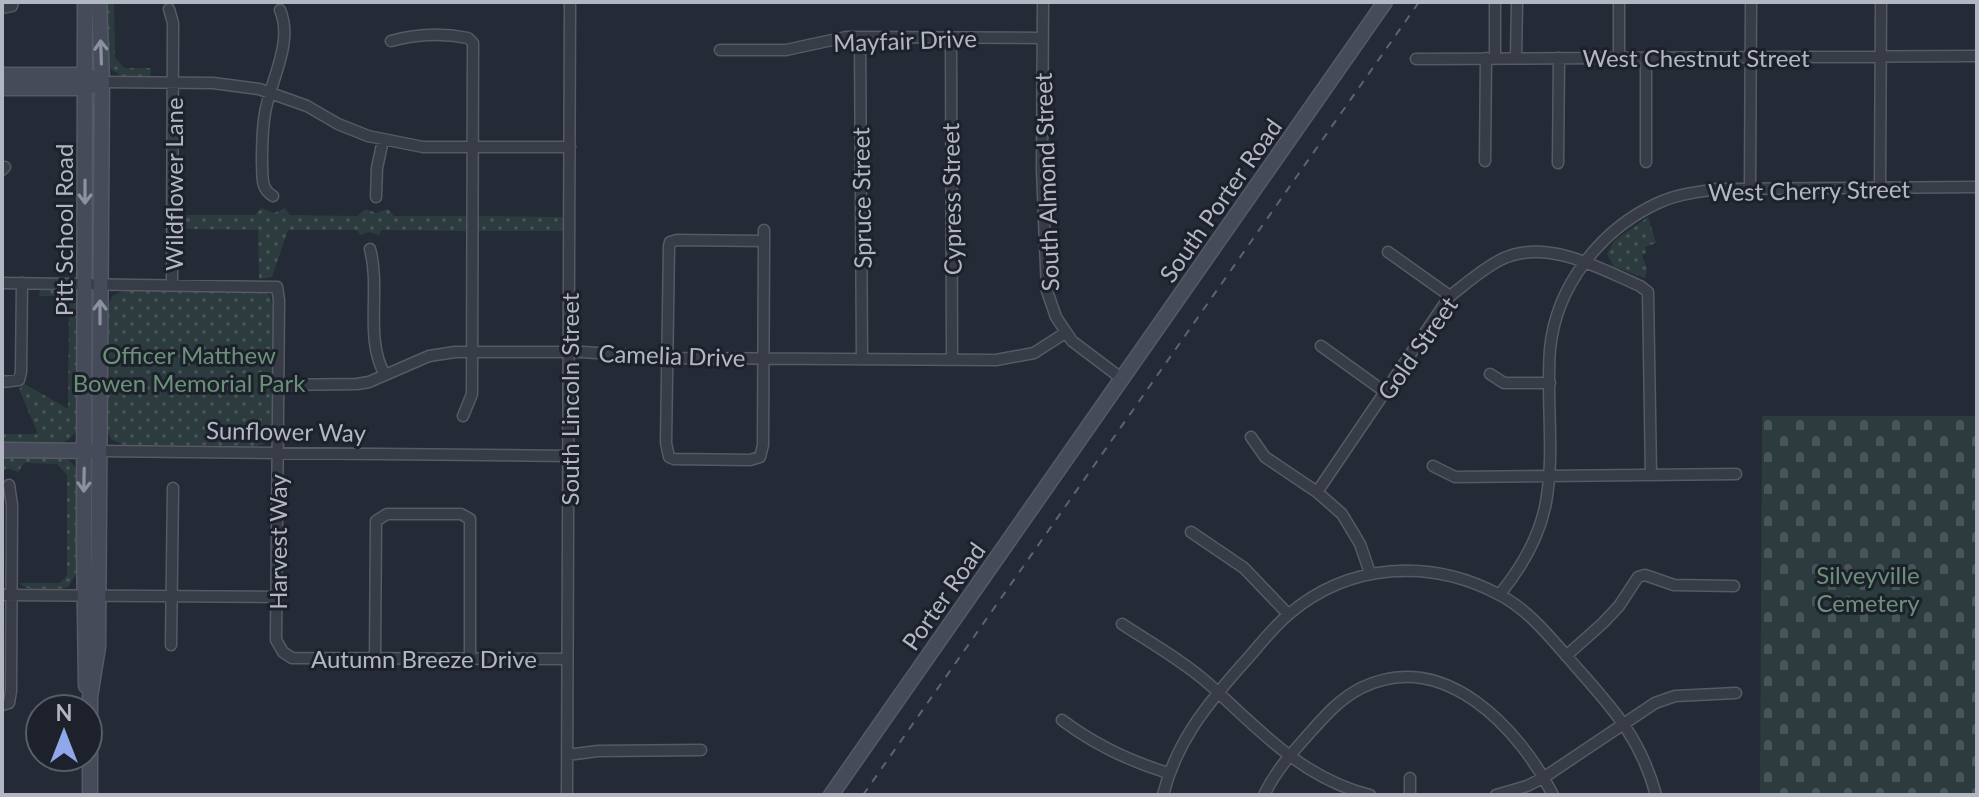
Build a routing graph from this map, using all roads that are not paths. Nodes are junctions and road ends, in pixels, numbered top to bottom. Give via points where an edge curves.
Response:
1 (85, 2) edge
2 (99, 2) edge
3 (570, 2) edge
4 (1043, 2) edge
5 (1385, 2) edge
6 (1495, 2) edge
7 (1517, 2) edge
8 (1619, 2) edge
9 (1751, 2) edge
10 (1881, 2) edge
11 (169, 9) dead end
12 (280, 10) dead end
13 (860, 37) junction
14 (951, 38) junction
15 (1043, 38) junction
16 (391, 41) dead end
17 (720, 50) dead end
18 (1977, 56) edge
19 (1646, 57) junction
20 (1751, 57) junction
21 (1881, 57) junction
22 (1490, 58) junction
23 (1516, 58) junction
24 (1559, 58) junction
25 (1619, 58) junction
26 (1416, 59) dead end
27 (2, 75) edge
28 (85, 82) junction
29 (102, 82) junction
30 (173, 83) junction
31 (2, 88) edge
32 (270, 92) junction
33 (383, 140) junction
34 (473, 146) junction
35 (570, 147) junction
36 (1485, 161) dead end
37 (1646, 162) dead end
38 (1558, 163) dead end
39 (1977, 187) edge
40 (1750, 188) junction
41 (1880, 188) junction
42 (273, 196) dead end
43 (376, 197) dead end
44 (370, 249) dead end
45 (1388, 252) dead end
46 (1584, 262) junction
47 (2, 283) edge
48 (22, 283) junction
49 (92, 284) junction
50 (172, 285) junction
51 (1450, 296) junction
52 (1065, 333) junction
53 (1321, 346) dead end
54 (471, 352) junction
55 (570, 352) junction
56 (667, 358) junction
57 (764, 358) junction
58 (862, 359) junction
59 (952, 360) junction
60 (1490, 374) dead end
61 (385, 375) junction
62 (1121, 378) junction
63 (2, 382) edge
64 (1550, 383) junction
65 (278, 385) junction
66 (1385, 392) junction
67 (463, 416) dead end
68 (1091, 422) joint
69 (1251, 437) dead end
70 (2, 450) edge
71 (85, 451) junction
72 (100, 451) junction
73 (278, 453) junction
74 (569, 456) junction
75 (1433, 466) dead end
76 (1736, 474) dead end
77 (1651, 475) junction
78 (1550, 477) junction
79 (9, 485) dead end
80 (173, 488) dead end
81 (1317, 492) junction
82 (1191, 532) dead end
83 (1370, 573) junction
84 (1734, 586) dead end
85 (1500, 594) junction
86 (7, 595) edge
87 (92, 596) junction
88 (171, 597) junction
89 (277, 597) junction
90 (1288, 614) junction
91 (1122, 624) dead end
92 (171, 645) dead end
93 (283, 652) joint
94 (1566, 656) junction
95 (375, 658) junction
96 (470, 658) junction
97 (567, 659) junction
98 (1217, 693) junction
99 (1736, 693) dead end
100 (6, 704) edge
101 (1062, 720) dead end
102 (1624, 722) junction
103 (701, 750) dead end
104 (567, 755) junction
105 (1288, 756) junction
106 (1168, 773) junction
107 (1410, 778) dead end
108 (1543, 778) junction
109 (90, 795) edge
110 (567, 795) edge
111 (831, 795) edge
112 (1163, 795) edge
113 (1264, 795) edge
114 (1370, 795) edge
115 (1410, 795) edge
116 (1496, 795) edge
117 (1553, 795) edge
118 (1656, 795) edge

1 - 28 street, Pitt School Road
29 -> 2 street, Pitt School Road
3 - 35 street, South Lincoln Street
4 - 15 street, South Almond Street
5 - 62 street, South Porter Road
6 - 22 street
7 - 23 street
8 - 25 street
9 - 20 street
10 - 21 street
11 - 30 street, Wildflower Lane
12 - 32 street via 283,43
13 - 14 street, Mayfair Drive
13 - 17 street, Mayfair Drive via 786,50
13 - 58 street, Spruce Street
14 - 15 street, Mayfair Drive
14 - 59 street, Cypress Street
15 - 52 street, South Almond Street via 1044,277
16 - 34 street via 416,36 472,41
18 - 21 street, West Chestnut Street
19 - 20 street, West Chestnut Street
19 - 25 street, West Chestnut Street
19 - 37 street
20 - 21 street, West Chestnut Street
20 - 40 street
21 - 41 street
22 - 23 street, West Chestnut Street
22 - 26 street, West Chestnut Street
22 - 36 street
23 - 24 street, West Chestnut Street
24 - 25 street, West Chestnut Street
24 - 38 street
27 - 28 street
28 - 29 street
28 - 31 street
28 -> 49 street, Pitt School Road
29 - 30 street
29 - 49 street, Pitt School Road
30 - 32 street via 232,84
30 - 50 street, Wildflower Lane
32 - 33 street
32 - 42 street via 263,183
33 - 34 street via 423,147
33 - 43 street
34 - 35 street
34 - 54 street
35 - 55 street, South Lincoln Street
39 - 41 street, West Cherry Street
40 - 41 street, West Cherry Street
40 - 46 street, West Cherry Street via 1685,193 1660,202 1619,226
44 - 61 street via 375,342
45 - 51 street
46 - 51 street, Gold Street via 1532,252 1504,258
46 - 64 street, West Cherry Street via 1556,321
46 - 77 street, Gold Street via 1648,292
47 - 48 street
48 - 49 street
48 - 63 street via 19,380
49 - 50 street
49 - 71 street, Pitt School Road
72 -> 49 street, Pitt School Road
50 - 65 street, Harvest Way via 277,287
51 - 66 street, Gold Street
52 - 59 street, Camelia Drive via 1022,357
52 - 62 street, South Almond Street
53 - 66 street
54 - 55 street, Camelia Drive
54 - 61 street, Camelia Drive via 429,356
54 - 67 street via 472,394
55 - 56 street, Camelia Drive
55 - 74 street, South Lincoln Street
56 - 57 street, Camelia Drive
56 - 57 street via 669,457 750,460 760,457
56 - 57 street via 670,242 764,236
57 - 58 street, Camelia Drive
58 - 59 street, Camelia Drive
60 - 64 street via 1504,383
61 - 65 street, Camelia Drive via 357,384
62 - 68 street, South Porter Road
64 - 78 street, West Cherry Street
65 - 73 street, Harvest Way
66 - 81 street, Gold Street
68 - 111 street, Porter Road
69 - 81 street via 1265,457
70 - 71 street, Sunflower Way
71 - 72 street, Sunflower Way
71 -> 87 street, Pitt School Road
72 - 73 street, Sunflower Way
72 - 87 street, Pitt School Road
73 - 74 street, Sunflower Way
73 - 89 street, Harvest Way
74 - 97 street, South Lincoln Street
75 - 78 street via 1455,477
76 - 77 street
77 - 78 street
78 - 85 street, West Cherry Street via 1537,531
79 - 86 street
80 - 88 street
81 - 83 street via 1342,514
82 - 90 street via 1244,568
83 - 85 street via 1438,572
83 - 90 street via 1322,592
84 - 94 street via 1687,586 1638,577 1619,606
85 - 94 street
86 - 87 street
86 - 100 street
87 - 88 street
87 - 109 street, Pitt School Road via 98,647 90,697
88 - 89 street
88 - 92 street
89 - 93 street, Harvest Way via 276,640
90 - 98 street
91 - 98 street
93 - 95 street, Autumn Breeze Drive via 292,658
94 - 102 street
95 - 96 street, Autumn Breeze Drive
95 - 96 street via 378,518 461,514 471,523
96 - 97 street, Autumn Breeze Drive
97 - 104 street, South Lincoln Street
98 - 105 street
98 - 106 street via 1191,727
99 - 102 street via 1675,696
101 - 106 street via 1100,746
102 - 108 street
102 - 118 street
103 - 104 street
104 - 110 street, South Lincoln Street
105 - 108 street via 1325,714 1363,687 1384,680 1426,679 1462,691 1480,704
105 - 113 street
105 - 114 street via 1327,780
106 - 112 street
107 - 115 street
108 - 116 street
108 - 117 street

